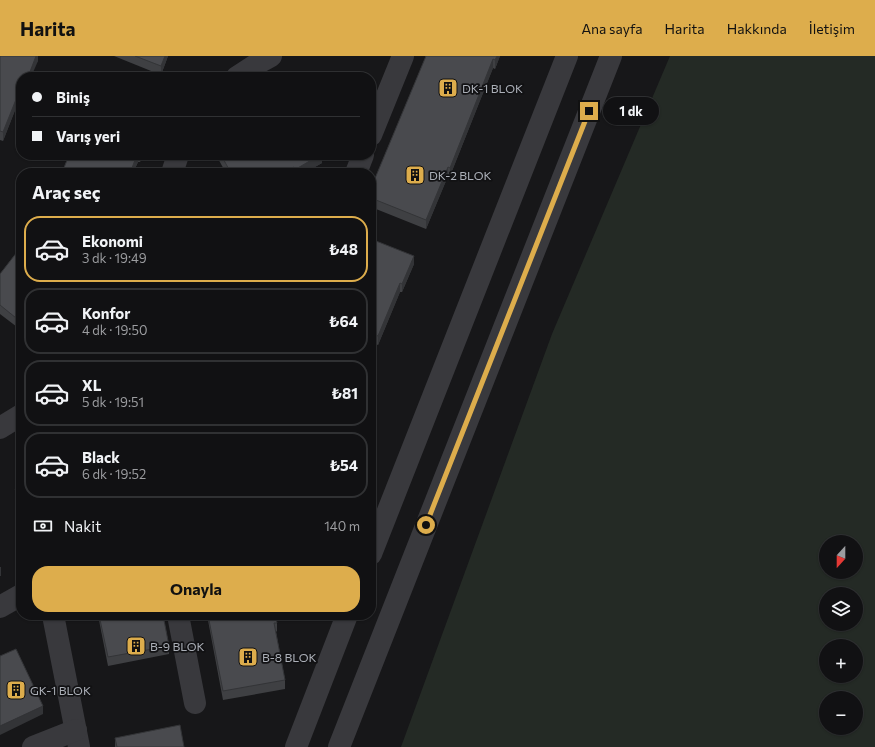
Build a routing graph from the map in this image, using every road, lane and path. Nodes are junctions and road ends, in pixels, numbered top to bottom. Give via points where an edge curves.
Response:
1 (271, 56) edge
2 (403, 56) edge
3 (567, 56) edge
4 (611, 56) edge
5 (245, 72) edge
6 (376, 123) edge
7 (16, 418) edge
8 (0, 428) edge
9 (376, 541) edge
10 (16, 598) edge
11 (0, 607) edge
12 (54, 620) edge
13 (179, 620) edge
14 (345, 620) edge
15 (195, 702) dead end
16 (77, 739) edge
17 (33, 747) edge
18 (296, 747) edge
19 (338, 747) edge

1 - 5 street
2 - 6 street
3 - 9 street
4 - 19 street
7 - 8 street
10 - 11 street
12 - 16 street
13 - 15 street
14 - 18 street
16 - 17 street

